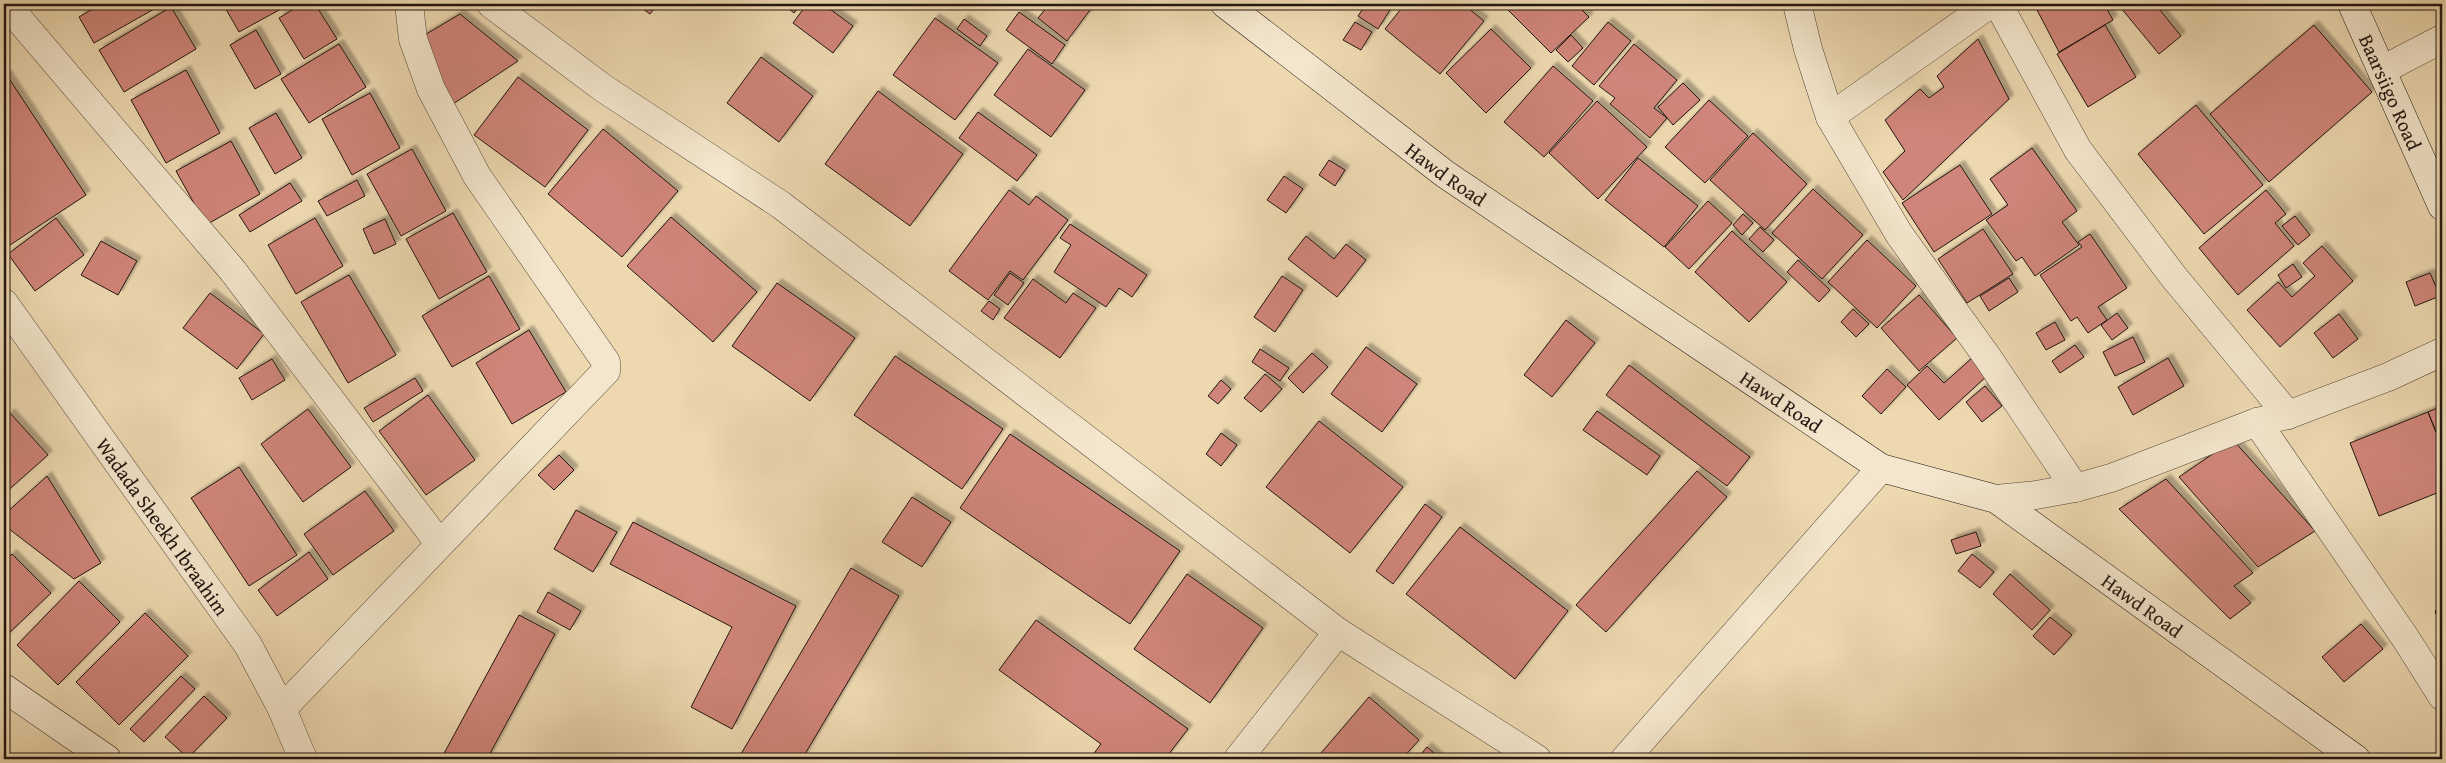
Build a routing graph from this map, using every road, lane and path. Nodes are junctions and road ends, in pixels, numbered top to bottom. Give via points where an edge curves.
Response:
1 (6, 4) edge
2 (409, 4) edge
3 (491, 4) edge
4 (1225, 4) edge
5 (1797, 4) edge
6 (1990, 4) edge
7 (1998, 4) edge
8 (2352, 4) edge
9 (2442, 39) edge
10 (2382, 70) junction
11 (1830, 117) junction
12 (2442, 206) edge
13 (4, 303) edge
14 (2442, 352) edge
15 (2288, 415) junction
16 (2257, 422) junction
17 (1881, 468) junction
18 (2075, 488) junction
19 (1996, 499) junction
20 (439, 543) junction
21 (1338, 632) junction
22 (4, 688) edge
23 (2442, 696) edge
24 (282, 709) junction
25 (107, 759) edge
26 (303, 759) edge
27 (1238, 759) edge
28 (1537, 759) edge
29 (1625, 759) edge
30 (2356, 759) edge

1 - 20 street via 233,271
2 - 20 street via 413,38 431,89 477,176 606,362 606,371
3 - 21 street via 603,88 781,205
4 - 17 street, Hawd Road via 1445,174
5 - 11 street
6 - 11 street
7 - 15 street via 2078,150 2173,276
8 - 10 street, Baarsiigo Road
9 - 10 street
10 - 12 street, Baarsiigo Road
11 - 18 street via 1899,234 1988,358
13 - 24 street, Wadada Sheekh Ibraahim via 248,644
14 - 15 street via 2388,377
15 - 16 street
16 - 18 street via 2111,478
16 - 23 street via 2406,638
17 - 19 street, Hawd Road
17 - 29 street
18 - 19 street
19 - 30 street, Hawd Road
20 - 24 street
21 - 27 street
21 - 28 street
22 - 25 street
24 - 26 street, Wadada Sheekh Ibraahim

